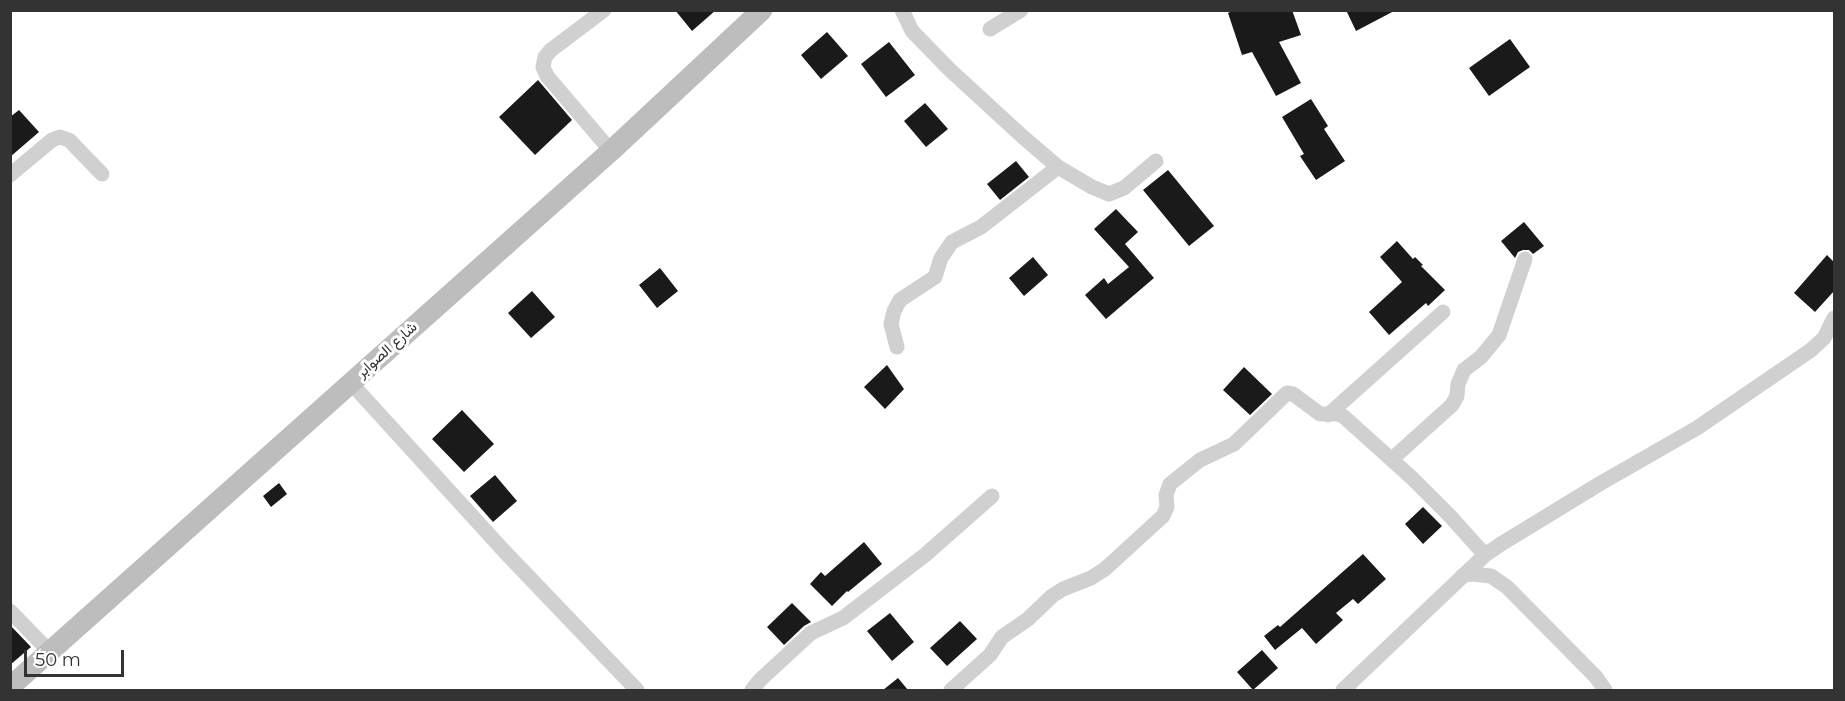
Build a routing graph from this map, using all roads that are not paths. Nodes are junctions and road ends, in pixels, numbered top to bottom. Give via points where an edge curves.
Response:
1 (604, 10) edge
2 (762, 10) edge
3 (902, 10) edge
4 (1021, 10) edge
5 (990, 29) dead end
6 (611, 151) junction
7 (1156, 161) dead end
8 (1058, 167) junction
9 (102, 174) dead end
10 (10, 175) edge
11 (1525, 259) dead end
12 (1443, 312) dead end
13 (1834, 318) edge
14 (897, 347) dead end
15 (350, 382) junction
16 (1328, 415) junction
17 (1392, 459) junction
18 (992, 496) dead end
19 (1485, 555) junction
20 (1462, 576) junction
21 (10, 610) edge
22 (50, 652) junction
23 (10, 687) edge
24 (637, 690) edge
25 (752, 690) edge
26 (951, 690) edge
27 (1343, 690) edge
28 (1605, 690) edge

1 - 6 street via 551,50 543,67
2 - 6 street, شارع الصوابر
3 - 8 street via 912,31 950,70
4 - 5 street
6 - 15 street, شارع الصوابر
7 - 8 street via 1124,188 1109,194
8 - 14 street via 981,227 952,242 935,277 900,300 891,324
9 - 10 street via 69,140 60,136
11 - 17 street via 1504,322 1491,347 1464,370 1452,405
12 - 16 street
13 - 19 street via 1824,338 1811,350 1697,428
15 - 22 street, شارع الصوابر
15 - 24 street
16 - 17 street via 1343,416
16 - 26 street via 1320,414 1293,394 1284,394 1234,444 1200,460 1170,484 1163,516 1105,569 1052,596 1002,637 990,655
17 - 19 street
18 - 25 street via 925,555 843,618 811,633
19 - 20 street
20 - 27 street
20 - 28 street via 1491,576 1507,587
21 - 22 street
22 - 23 street, شارع الصوابر

